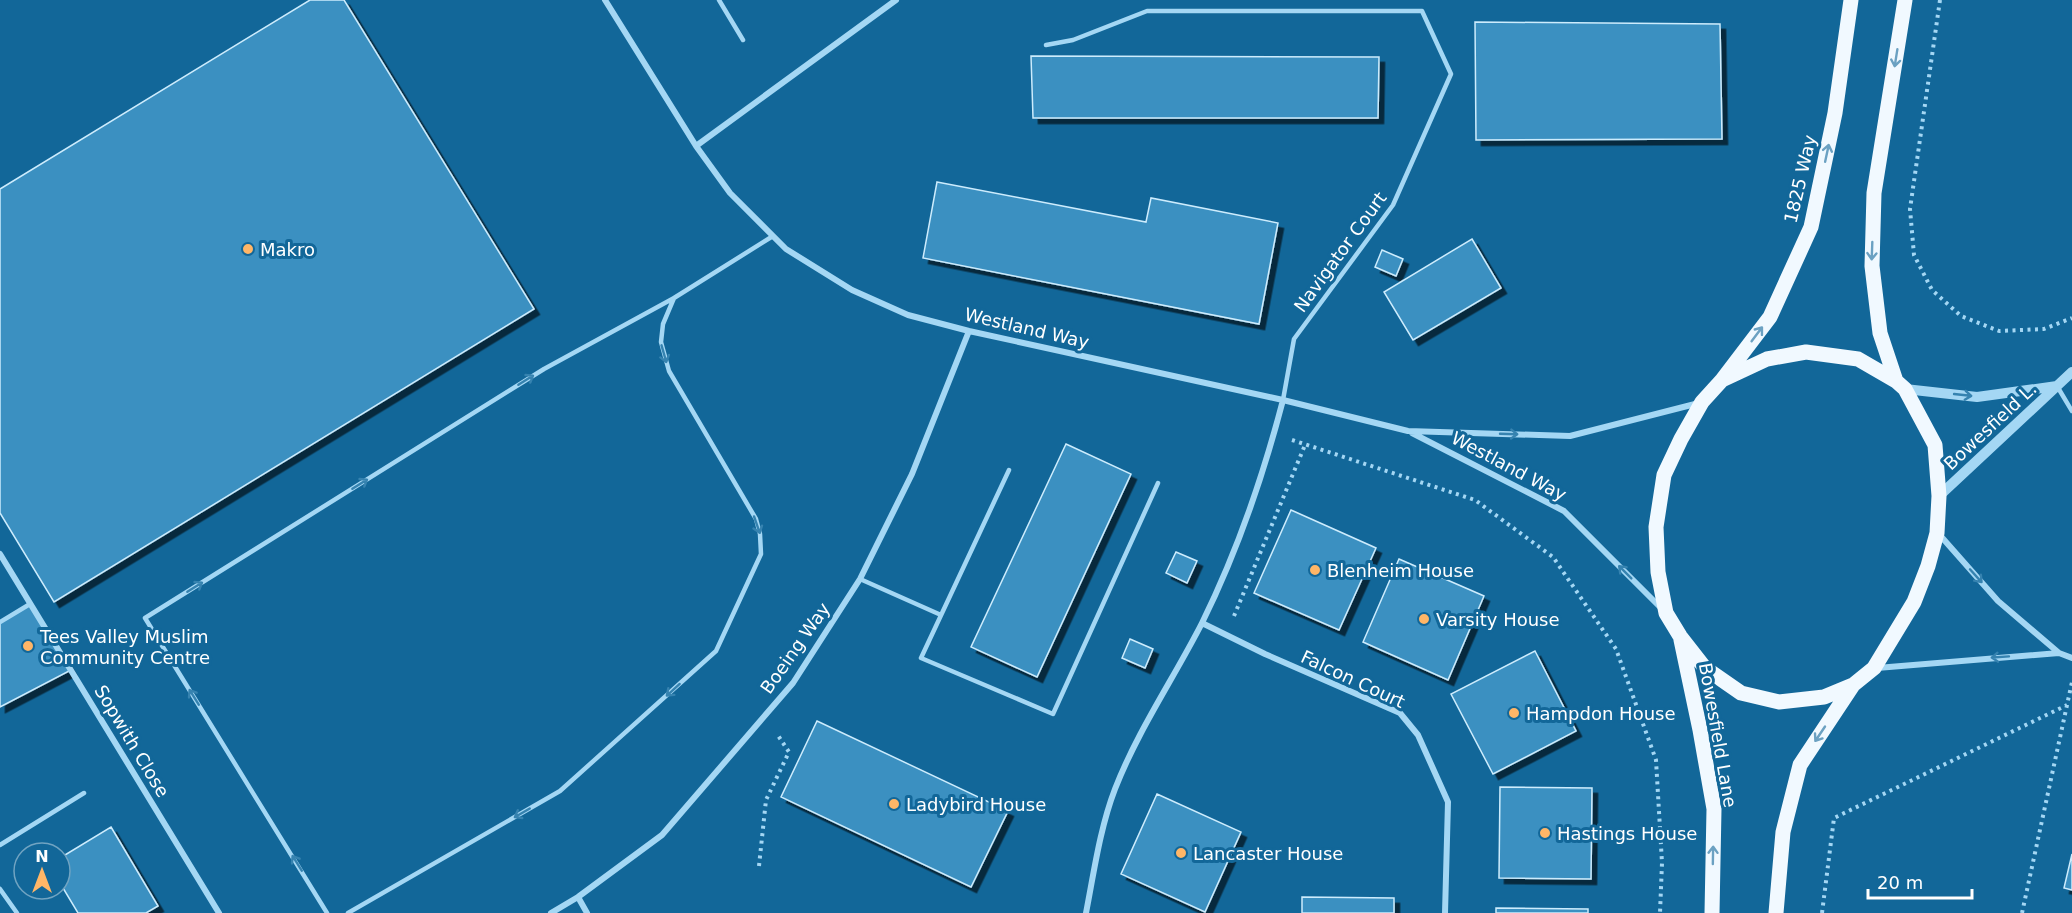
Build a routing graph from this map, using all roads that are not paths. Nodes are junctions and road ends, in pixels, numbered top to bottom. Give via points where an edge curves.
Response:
1 (605, 0) edge
2 (719, 0) edge
3 (896, 0) edge
4 (1851, 0) edge
5 (1905, 0) edge
6 (743, 40) dead end
7 (1046, 45) dead end
8 (696, 146) junction
9 (773, 236) junction
10 (674, 298) junction
11 (969, 331) junction
12 (2072, 372) edge
13 (1722, 380) junction
14 (1901, 385) junction
15 (2057, 386) junction
16 (1283, 400) junction
17 (1702, 402) junction
18 (2072, 411) edge
19 (1408, 431) junction
20 (1009, 470) dead end
21 (1158, 483) dead end
22 (1939, 496) junction
23 (1937, 533) junction
24 (0, 554) edge
25 (860, 579) junction
26 (30, 604) junction
27 (1666, 613) junction
28 (941, 615) junction
29 (0, 622) edge
30 (1202, 623) junction
31 (1680, 636) junction
32 (2059, 653) junction
33 (2072, 658) edge
34 (1874, 668) junction
35 (1853, 685) junction
36 (84, 793) dead end
37 (0, 845) edge
38 (0, 889) edge
39 (578, 897) junction
40 (16, 913) edge
41 (219, 913) edge
42 (327, 913) edge
43 (348, 913) edge
44 (552, 913) edge
45 (587, 913) edge
46 (1086, 913) edge
47 (1445, 913) edge
48 (1712, 913) edge
49 (1776, 913) edge

1 - 8 street, Westland Way
2 - 6 lane
3 - 8 street
13 -> 4 main road, 1825 Way via 1770,317 1811,227 1835,112
5 -> 14 main road via 1874,193 1872,266 1880,333
7 - 16 lane, Navigator Court via 1073,40 1147,11 1422,11 1451,74 1393,205 1294,339
8 - 9 street, Westland Way via 730,194
9 - 10 lane
9 - 11 street, Westland Way via 786,249 852,290 908,315
42 -> 10 lane via 145,618 544,369
10 -> 43 lane via 663,324 661,342 669,371 756,519 760,534 761,554 716,651 560,791
11 - 16 street, Westland Way
11 - 25 street, Boeing Way via 912,474
12 - 15 street
13 - 14 main road via 1767,359 1806,352 1858,359
13 - 17 main road, 1825 Way
14 -> 15 street, Bowesfield L. via 1977,397
14 - 22 main road via 1935,445
15 - 18 lane
15 - 22 street, Bowesfield L.
16 - 19 street, Westland Way
16 - 30 street via 1244,528
19 -> 17 street, Westland Way via 1570,436
17 - 27 main road, 1825 Way via 1664,475 1656,528 1658,572
27 -> 19 street, Westland Way via 1564,511
20 - 28 lane
21 - 28 lane via 1053,714 921,658
22 - 23 main road
23 -> 32 street via 1998,601
23 - 34 main road via 1914,602
24 - 26 street, Sopwith Close
25 - 28 lane
25 - 39 street, Boeing Way via 792,683 662,834
26 - 29 lane
26 - 41 street, Sopwith Close
27 - 31 main road
30 - 46 street via 1146,723 1115,789
30 - 47 street, Falcon Court via 1400,713 1418,735 1448,802
31 - 35 main road via 1705,668 1741,693 1779,702 1824,697
48 -> 31 main road, Bowesfield Lane via 1714,809
32 - 33 street
32 -> 34 street
34 - 35 main road
35 -> 49 main road via 1800,765 1783,832
36 - 37 lane
38 - 40 lane
39 - 44 street, Boeing Way
39 - 45 street

